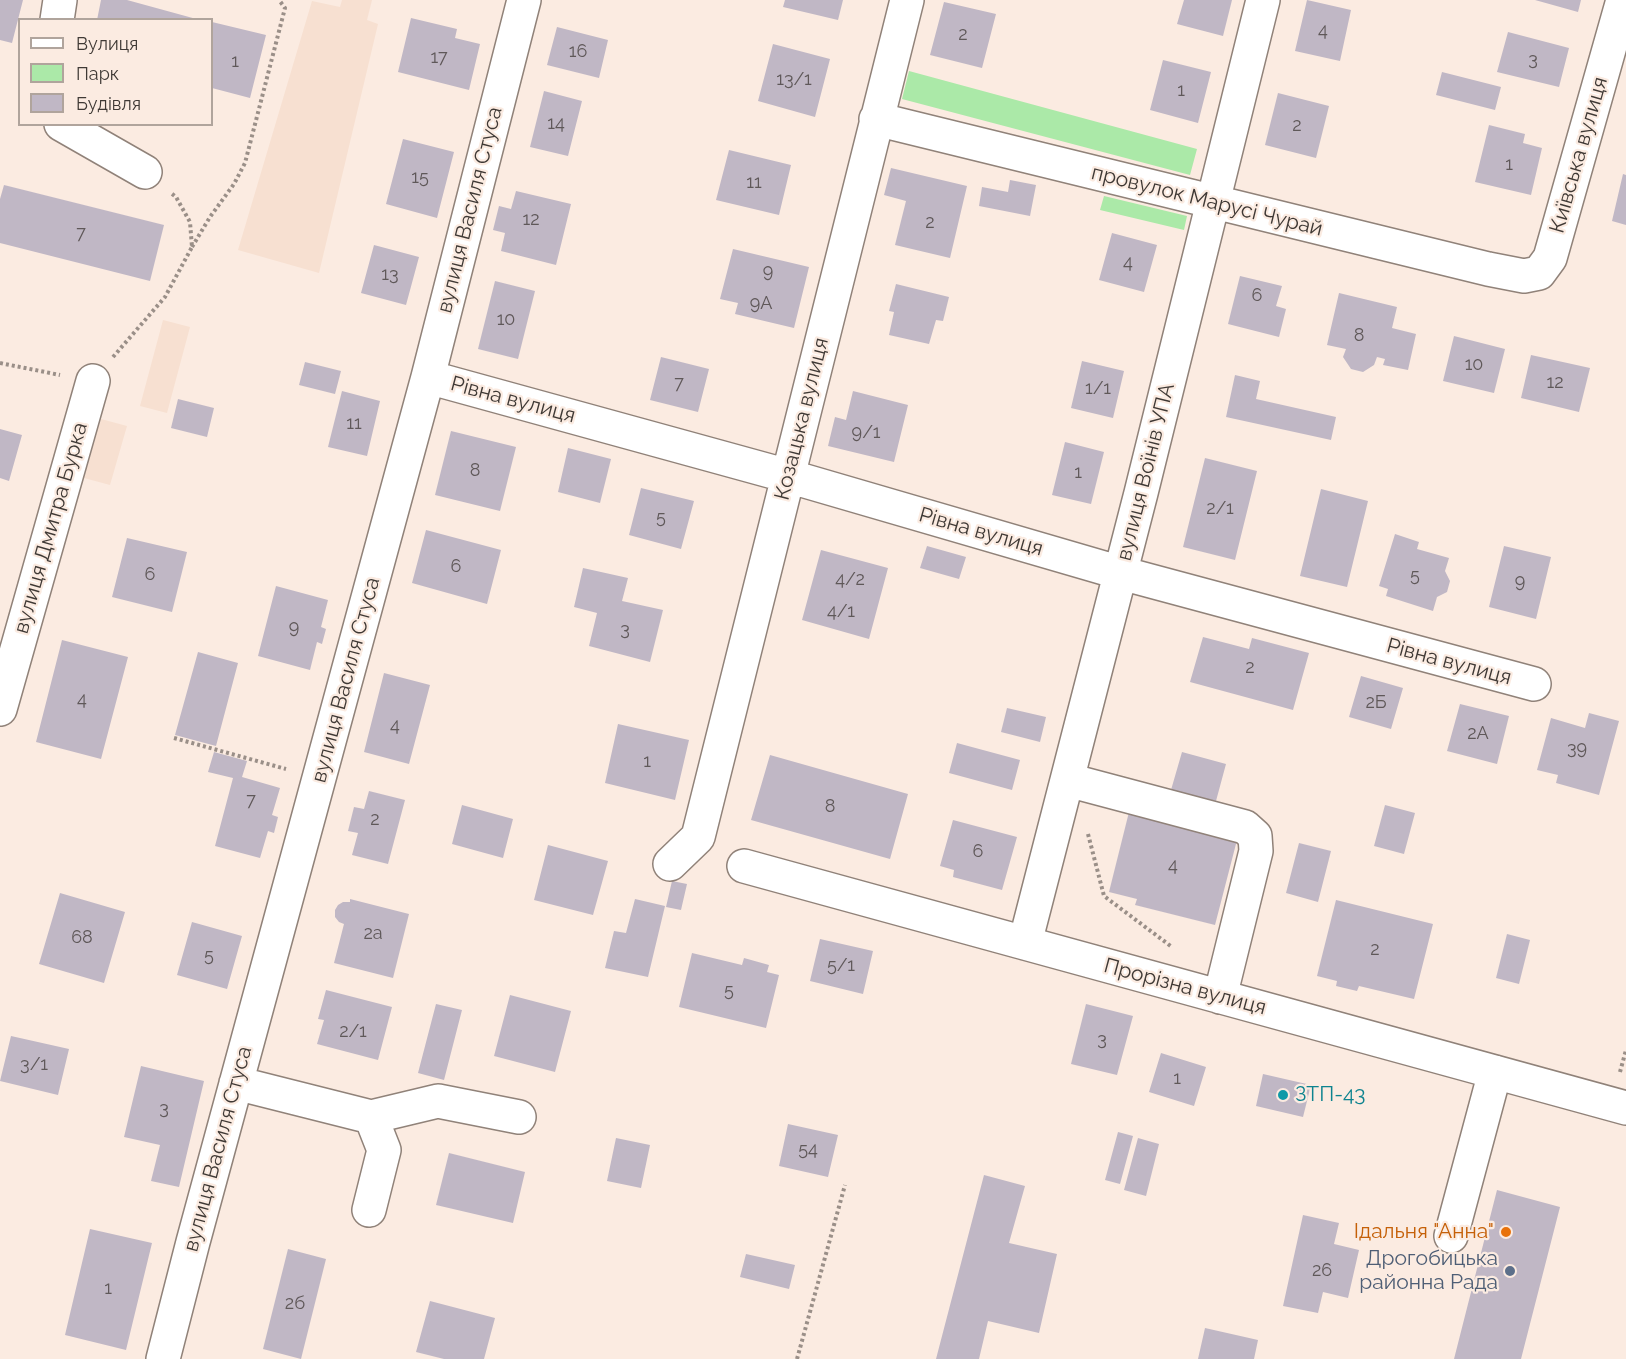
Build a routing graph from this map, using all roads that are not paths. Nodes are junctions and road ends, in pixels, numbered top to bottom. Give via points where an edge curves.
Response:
1 (60, 0) edge
2 (524, 0) edge
3 (906, 0) edge
4 (1263, 0) edge
5 (1623, 0) edge
6 (57, 18) edge
7 (876, 119) junction
8 (64, 126) edge
9 (145, 172) road end
10 (1214, 203) junction
11 (1539, 273) joint
12 (428, 377) junction
13 (93, 381) road end
14 (788, 476) junction
15 (1120, 573) junction
16 (1534, 684) dead end
17 (0, 709) edge
18 (1068, 780) junction
19 (670, 864) dead end
20 (744, 866) dead end
21 (1025, 944) junction
22 (1220, 997) junction
23 (1495, 1072) junction
24 (236, 1083) junction
25 (1626, 1108) edge
26 (519, 1116) dead end
27 (371, 1117) junction
28 (369, 1210) dead end
29 (1451, 1236) dead end
30 (163, 1359) edge

1 - 6 street
2 - 12 street, вулиця Василя Стуса
3 - 7 street, Козацька вулиця
4 - 10 street, вулиця Воїнів УПА
5 - 11 street, Київська вулиця via 1550,258
7 - 10 street, провулок Марусі Чурай
7 - 14 street, Козацька вулиця
8 - 9 street
10 - 11 street, провулок Марусі Чурай via 1488,270 1524,276
10 - 15 street, вулиця Воїнів УПА
12 - 14 street, Рівна вулиця
12 - 24 street, вулиця Василя Стуса
13 - 17 street, вулиця Дмитра Бурка
14 - 15 street, Рівна вулиця
14 - 19 street, Козацька вулиця via 698,837
15 - 16 street, Рівна вулиця
15 - 18 street, вулиця Воїнів УПА
18 - 21 street, вулиця Воїнів УПА
18 - 22 street via 1245,827 1256,836 1256,851
20 - 21 street, Прорізна вулиця
21 - 22 street, Прорізна вулиця
22 - 23 street, Прорізна вулиця
23 - 25 street, Прорізна вулиця
23 - 29 street
24 - 27 street
24 - 30 street, вулиця Василя Стуса
26 - 27 street via 438,1101
27 - 28 street via 384,1150

